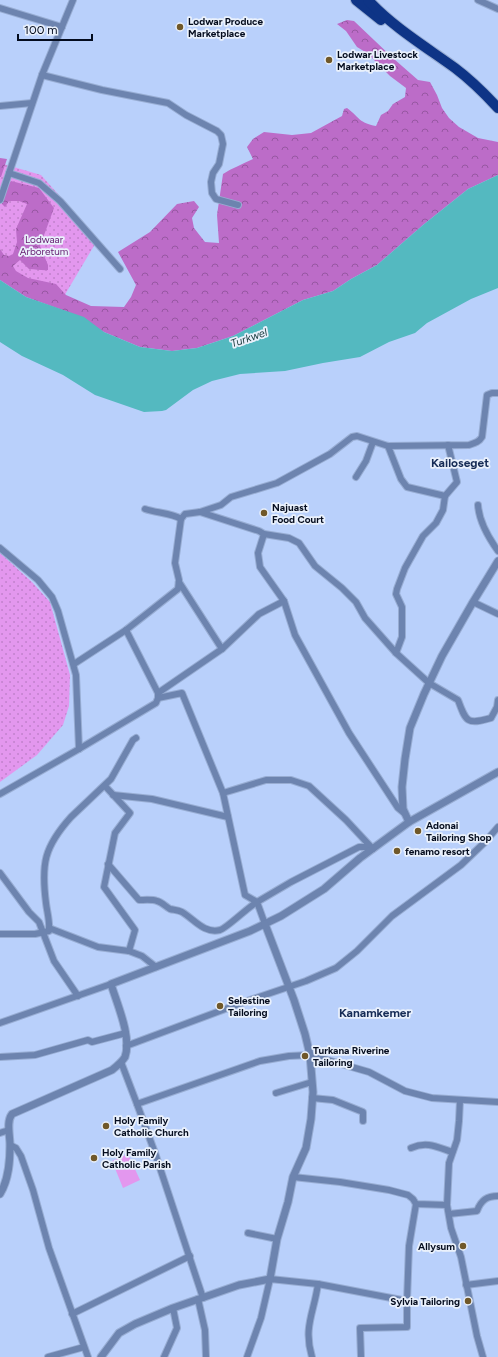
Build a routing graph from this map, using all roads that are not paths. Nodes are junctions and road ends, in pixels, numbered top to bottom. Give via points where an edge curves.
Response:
1 (73, 0) edge
2 (356, 0) edge
3 (368, 0) edge
4 (478, 0) edge
5 (0, 8) edge
6 (498, 10) edge
7 (62, 28) junction
8 (420, 44) junction
9 (42, 76) junction
10 (32, 103) junction
11 (0, 106) edge
12 (498, 108) edge
13 (9, 173) junction
14 (0, 200) edge
15 (238, 205) dead end
16 (120, 269) dead end
17 (498, 393) edge
18 (373, 442) junction
19 (448, 445) junction
20 (388, 446) junction
21 (356, 477) dead end
22 (445, 496) junction
23 (478, 505) dead end
24 (145, 509) dead end
25 (200, 512) junction
26 (181, 519) junction
27 (264, 534) junction
28 (0, 548) edge
29 (498, 551) edge
30 (498, 561) edge
31 (179, 582) junction
32 (284, 601) junction
33 (473, 602) junction
34 (498, 614) edge
35 (126, 630) junction
36 (222, 649) junction
37 (396, 653) junction
38 (74, 664) junction
39 (429, 683) junction
40 (158, 695) junction
41 (498, 700) edge
42 (136, 738) dead end
43 (79, 749) junction
44 (498, 772) edge
45 (105, 786) junction
46 (223, 793) junction
47 (0, 794) edge
48 (113, 795) junction
49 (404, 813) junction
50 (228, 817) junction
51 (409, 822) junction
52 (498, 827) edge
53 (373, 849) junction
54 (108, 864) junction
55 (0, 873) edge
56 (256, 902) junction
57 (265, 924) junction
58 (49, 928) junction
59 (43, 933) junction
60 (0, 934) edge
61 (129, 951) junction
62 (156, 967) junction
63 (111, 984) junction
64 (289, 988) junction
65 (78, 996) junction
66 (0, 1023) edge
67 (126, 1033) junction
68 (126, 1046) junction
69 (310, 1055) junction
70 (0, 1056) edge
71 (121, 1062) junction
72 (312, 1082) junction
73 (276, 1092) dead end
74 (312, 1098) junction
75 (460, 1100) junction
76 (498, 1102) edge
77 (137, 1104) junction
78 (363, 1121) dead end
79 (9, 1130) junction
80 (0, 1133) edge
81 (10, 1145) junction
82 (412, 1148) dead end
83 (452, 1152) junction
84 (293, 1177) junction
85 (0, 1194) edge
86 (498, 1196) edge
87 (416, 1204) junction
88 (448, 1205) junction
89 (449, 1214) junction
90 (248, 1233) dead end
91 (277, 1239) junction
92 (190, 1256) junction
93 (270, 1279) junction
94 (498, 1281) edge
95 (318, 1284) junction
96 (466, 1286) junction
97 (200, 1298) junction
98 (407, 1300) junction
99 (173, 1308) junction
100 (72, 1314) junction
101 (84, 1347) junction
102 (48, 1357) edge
103 (88, 1357) edge
104 (101, 1357) edge
105 (164, 1357) edge
106 (206, 1357) edge
107 (247, 1357) edge
108 (312, 1357) edge
109 (361, 1357) edge
110 (483, 1357) edge

1 - 7 street
2 - 8 highway via 393,30
3 - 8 highway
4 - 6 street
5 - 7 street
7 - 9 street
8 - 12 highway via 477,86
9 - 10 street
9 - 15 street via 168,102 186,115 217,131 223,144 219,164 212,178 212,193 216,199
10 - 11 street
10 - 13 street
13 - 14 street
13 - 16 street via 39,183 60,201
17 - 19 street via 487,395 480,440 469,445
18 - 20 street
18 - 21 street via 366,461
18 - 25 street via 357,436 352,437 330,454 286,479 265,488 231,497 221,506
19 - 20 street
19 - 22 street via 457,482
20 - 22 street via 401,479 407,487
22 - 37 street via 443,510 436,523 423,536 404,568 397,589 396,594 402,607 402,637
23 - 29 street via 481,522 489,540
24 - 26 street
25 - 26 street via 185,514
25 - 27 street
26 - 31 street via 175,562
27 - 32 street via 258,553 260,567
27 - 37 street via 289,538 299,543 315,566 356,602 365,618
28 - 38 street via 38,580 52,597
30 - 33 street
31 - 35 street via 178,589
31 - 36 street
32 - 36 street via 258,614
32 - 49 street via 295,635 348,734 398,808
33 - 34 street
33 - 39 street
35 - 38 street
35 - 40 street
36 - 40 street
37 - 39 street
38 - 43 street
39 - 41 street via 458,700 464,716 471,721 491,718
39 - 49 street via 408,735 402,787
40 - 43 street via 156,703
40 - 46 street via 182,693
42 - 45 street
43 - 47 street
44 - 51 street
45 - 48 street
45 - 58 street via 68,820 48,850 44,884
46 - 50 street
46 - 53 street via 266,780 291,780 309,786
48 - 50 street via 152,799
48 - 54 street via 130,813 115,833
49 - 51 street
50 - 56 street via 244,895
51 - 53 street
52 - 64 street via 461,865 392,916 343,963 318,977
53 - 56 street via 359,847
53 - 57 street via 318,894
54 - 56 street via 139,900 156,900 180,911 210,930 225,927
54 - 61 street via 104,887 135,930
55 - 59 street via 39,922
56 - 57 street
57 - 62 street
57 - 64 street
58 - 59 street via 49,931
58 - 61 street via 98,947
59 - 60 street
59 - 65 street via 58,969
61 - 62 street via 142,956
62 - 63 street
63 - 65 street
63 - 67 street
64 - 68 street
64 - 69 street via 304,1028
65 - 66 street
67 - 68 street
67 - 70 street via 92,1042 88,1040 34,1055
68 - 71 street
69 - 72 street
69 - 75 street via 368,1072 405,1091 432,1098
69 - 77 street via 260,1061
71 - 77 street
71 - 79 street via 102,1074 16,1112 10,1118
72 - 73 street
72 - 74 street
74 - 78 street via 333,1100 363,1112
74 - 84 street via 306,1148
75 - 76 street
75 - 83 street via 460,1121
77 - 92 street
79 - 80 street
79 - 81 street
81 - 85 street via 8,1176
81 - 100 street via 16,1148 21,1156 34,1190 49,1248
82 - 83 street via 420,1144 431,1145
83 - 88 street via 449,1163
84 - 87 street via 389,1190 408,1195
84 - 91 street
86 - 89 street via 490,1196 484,1200 477,1211
87 - 88 street
87 - 98 street via 409,1246
88 - 89 street
89 - 96 street
90 - 91 street
91 - 93 street
92 - 97 street
92 - 100 street
93 - 95 street
93 - 97 street via 239,1285
93 - 107 street via 261,1318
94 - 96 street
95 - 98 street
95 - 108 street via 308,1332
96 - 110 street
97 - 99 street
97 - 106 street
98 - 109 street via 407,1327 360,1328
99 - 104 street via 126,1328
99 - 105 street via 177,1328
100 - 101 street
101 - 102 street
101 - 103 street

